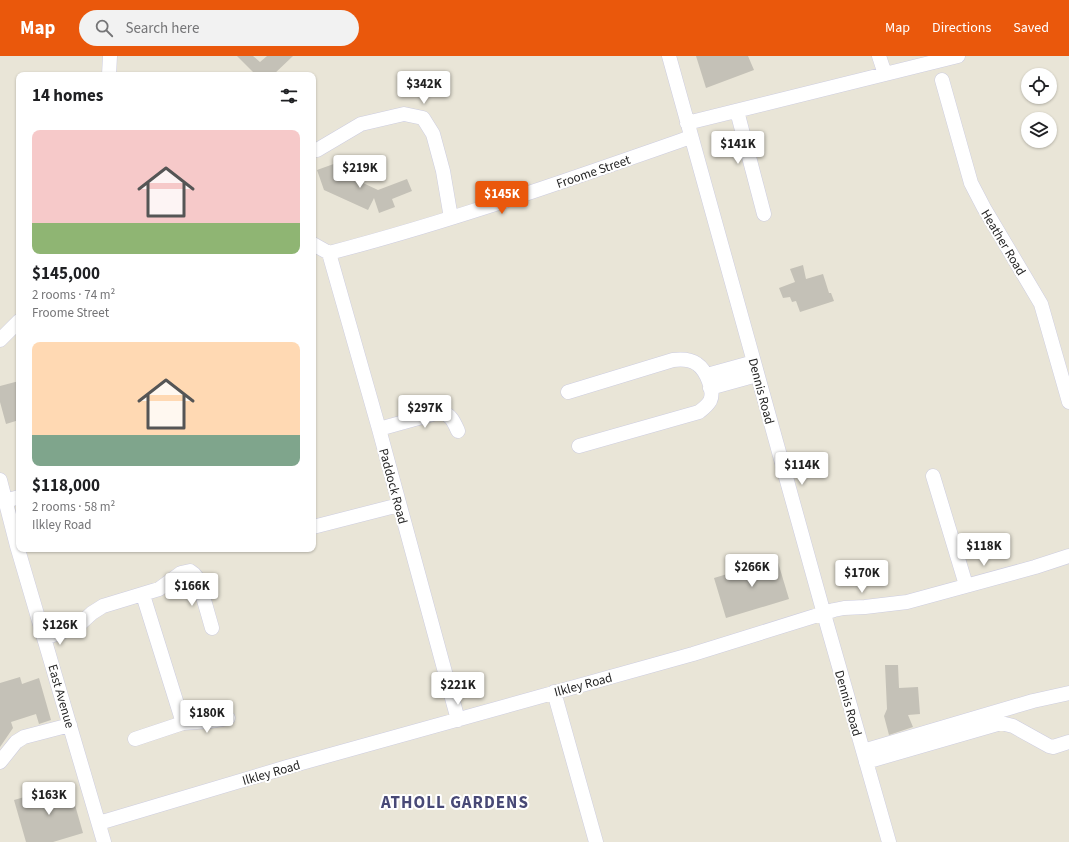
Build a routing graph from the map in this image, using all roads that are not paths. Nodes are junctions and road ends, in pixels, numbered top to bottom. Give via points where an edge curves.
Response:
1 (110, 56) edge
2 (669, 56) edge
3 (879, 56) edge
4 (958, 56) edge
5 (109, 72) edge
6 (885, 74) junction
7 (942, 80) dead end
8 (737, 110) junction
9 (687, 123) junction
10 (690, 137) junction
11 (317, 150) dead end
12 (764, 214) dead end
13 (451, 218) junction
14 (316, 246) edge
15 (329, 253) junction
16 (16, 323) edge
17 (0, 340) edge
18 (756, 368) junction
19 (709, 381) junction
20 (568, 392) dead end
21 (1069, 402) edge
22 (379, 429) junction
23 (458, 431) dead end
24 (579, 446) dead end
25 (933, 476) dead end
26 (0, 480) edge
27 (16, 498) edge
28 (6, 501) junction
29 (399, 505) junction
30 (316, 527) edge
31 (16, 536) edge
32 (21, 552) edge
33 (1069, 556) edge
34 (966, 585) junction
35 (143, 595) junction
36 (824, 614) junction
37 (212, 628) dead end
38 (45, 638) junction
39 (554, 692) junction
40 (1069, 693) edge
41 (228, 718) dead end
42 (458, 720) junction
43 (183, 723) junction
44 (70, 724) junction
45 (135, 738) dead end
46 (1069, 742) edge
47 (864, 756) junction
48 (0, 762) edge
49 (99, 823) junction
50 (104, 842) edge
51 (596, 842) edge
52 (889, 842) edge

1 - 5 street
2 - 9 street, Dennis Road
3 - 6 street
4 - 6 street
6 - 8 street
7 - 21 street, Heather Road via 971,183 1041,304
8 - 9 street
8 - 12 street
9 - 10 street, Dennis Road
10 - 13 street, Froome Street via 558,184
10 - 18 street, Dennis Road
11 - 13 street via 361,124 404,114 424,118 433,134
13 - 15 street, Froome Street
14 - 15 street
15 - 22 street, Paddock Road
16 - 17 street
18 - 19 street
18 - 36 street, Dennis Road
19 - 20 street via 703,368 685,359 673,360
19 - 24 street via 711,399 699,412
22 - 23 street via 440,412 448,414
22 - 29 street, Paddock Road
25 - 34 street
26 - 28 street, East Avenue
27 - 28 street
28 - 31 street, East Avenue
29 - 30 street
29 - 42 street, Paddock Road
32 - 38 street, East Avenue
33 - 34 street, Ilkley Road
34 - 36 street, Ilkley Road via 907,602 844,608
35 - 37 street via 190,571 198,579
35 - 38 street via 103,606 81,623
35 - 43 street
36 - 39 street, Ilkley Road via 693,654
36 - 47 street, Dennis Road
38 - 44 street, East Avenue
39 - 42 street, Ilkley Road
39 - 51 street
40 - 47 street via 1033,701
41 - 43 street
42 - 49 street, Ilkley Road
43 - 45 street
44 - 48 street via 24,737 16,742
44 - 49 street, East Avenue
46 - 47 street via 1049,746 1012,726 1001,723
47 - 52 street, Dennis Road
49 - 50 street, East Avenue

